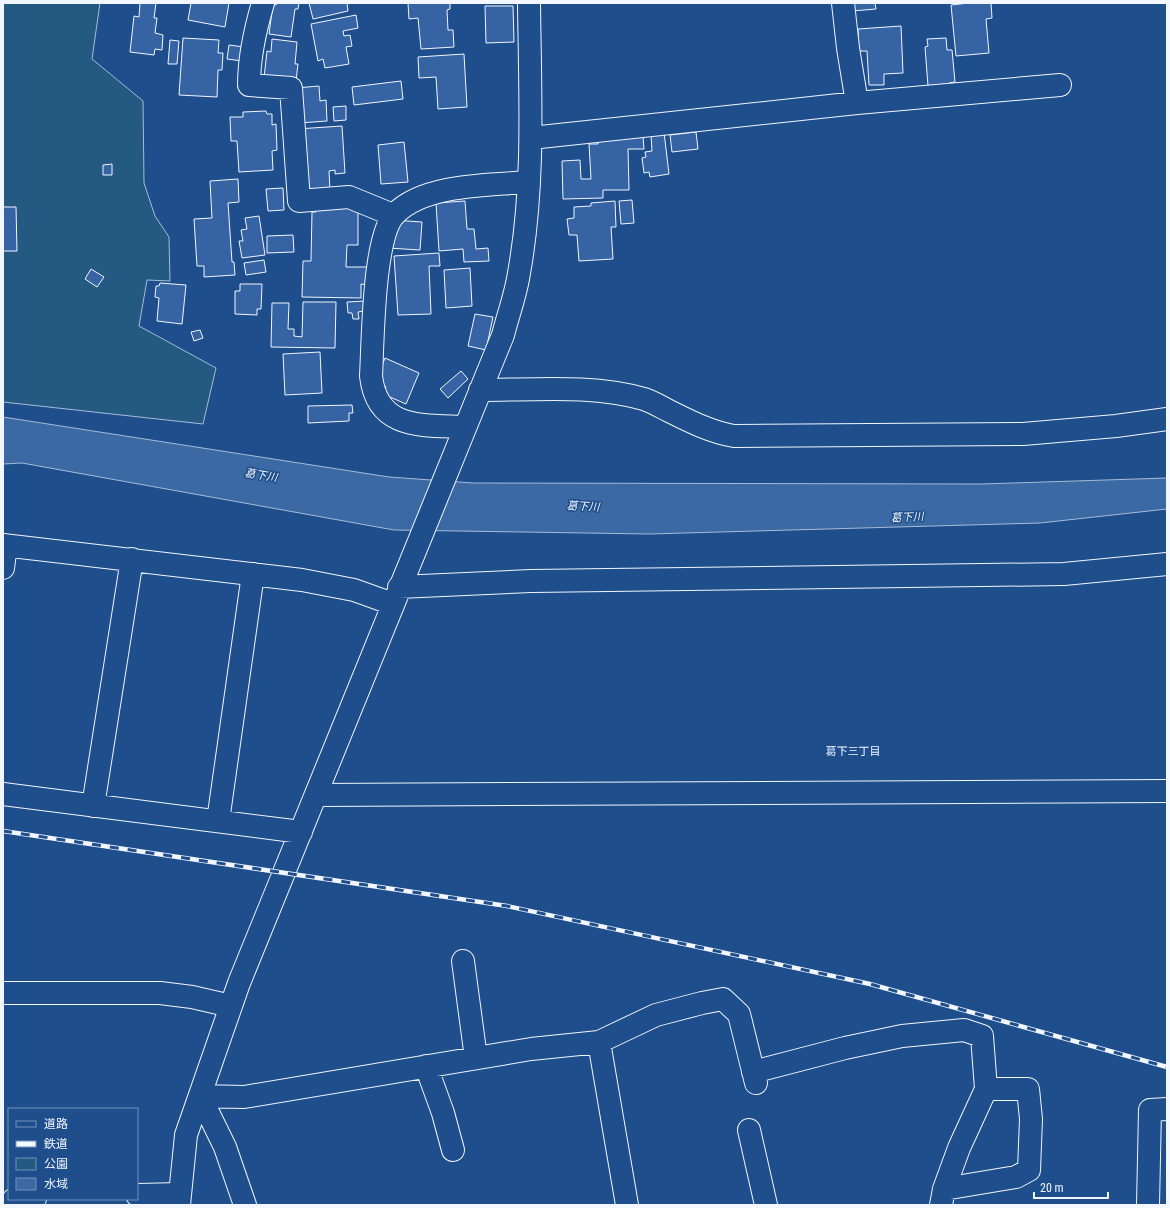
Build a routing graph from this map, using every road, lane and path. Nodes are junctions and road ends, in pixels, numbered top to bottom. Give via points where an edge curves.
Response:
1 (263, 3) edge
2 (529, 3) edge
3 (843, 3) edge
4 (1060, 85) dead end
5 (857, 104) junction
6 (531, 138) junction
7 (529, 182) junction
8 (394, 215) junction
9 (480, 390) junction
10 (1167, 419) edge
11 (465, 427) junction
12 (4, 545) edge
13 (132, 559) junction
14 (1167, 564) edge
15 (3, 568) edge
16 (253, 574) junction
17 (396, 595) junction
18 (1167, 792) edge
19 (3, 794) edge
20 (316, 795) junction
21 (93, 806) junction
22 (218, 821) junction
23 (301, 832) junction
24 (462, 961) dead end
25 (3, 993) edge
26 (231, 1006) junction
27 (599, 1042) junction
28 (476, 1058) junction
29 (426, 1066) junction
30 (986, 1089) junction
31 (200, 1096) junction
32 (1167, 1109) edge
33 (749, 1130) dead end
34 (453, 1150) dead end
35 (138, 1195) edge
36 (943, 1197) edge
37 (180, 1199) edge
38 (245, 1205) edge
39 (627, 1205) edge
40 (766, 1205) edge
41 (1148, 1205) edge

1 - 8 street via 251,50 249,85 291,88 299,201 349,197
2 - 6 street
3 - 5 street
4 - 5 street
5 - 6 street
6 - 7 street
7 - 8 street via 446,190 420,198
7 - 9 street via 519,275 503,335
8 - 11 street via 386,227 379,262 371,376 373,390 378,402 388,414 400,421 419,425
9 - 10 street via 573,390 628,394 647,400 698,425 734,436 1023,434
9 - 11 street
11 - 17 street
12 - 13 street
12 - 15 street
13 - 16 street
13 - 21 street
14 - 17 street via 1064,574 538,581
16 - 17 street
16 - 22 street
17 - 20 street
18 - 20 street
19 - 21 street
20 - 23 street
21 - 22 street
22 - 23 street
23 - 26 street
24 - 28 street
25 - 26 street via 160,993
26 - 31 street
27 - 28 street
27 - 30 street via 656,1015 723,999 739,1014 754,1078 845,1048 902,1036 964,1030 982,1036
27 - 39 street
28 - 29 street
29 - 31 street via 244,1097
29 - 34 street
30 - 36 street via 959,1148
30 - 36 street via 1028,1089 1031,1119 1029,1170 1016,1177
31 - 37 street via 186,1135
31 - 38 street via 225,1146
32 - 41 street via 1150,1110
33 - 40 street
35 - 37 street

